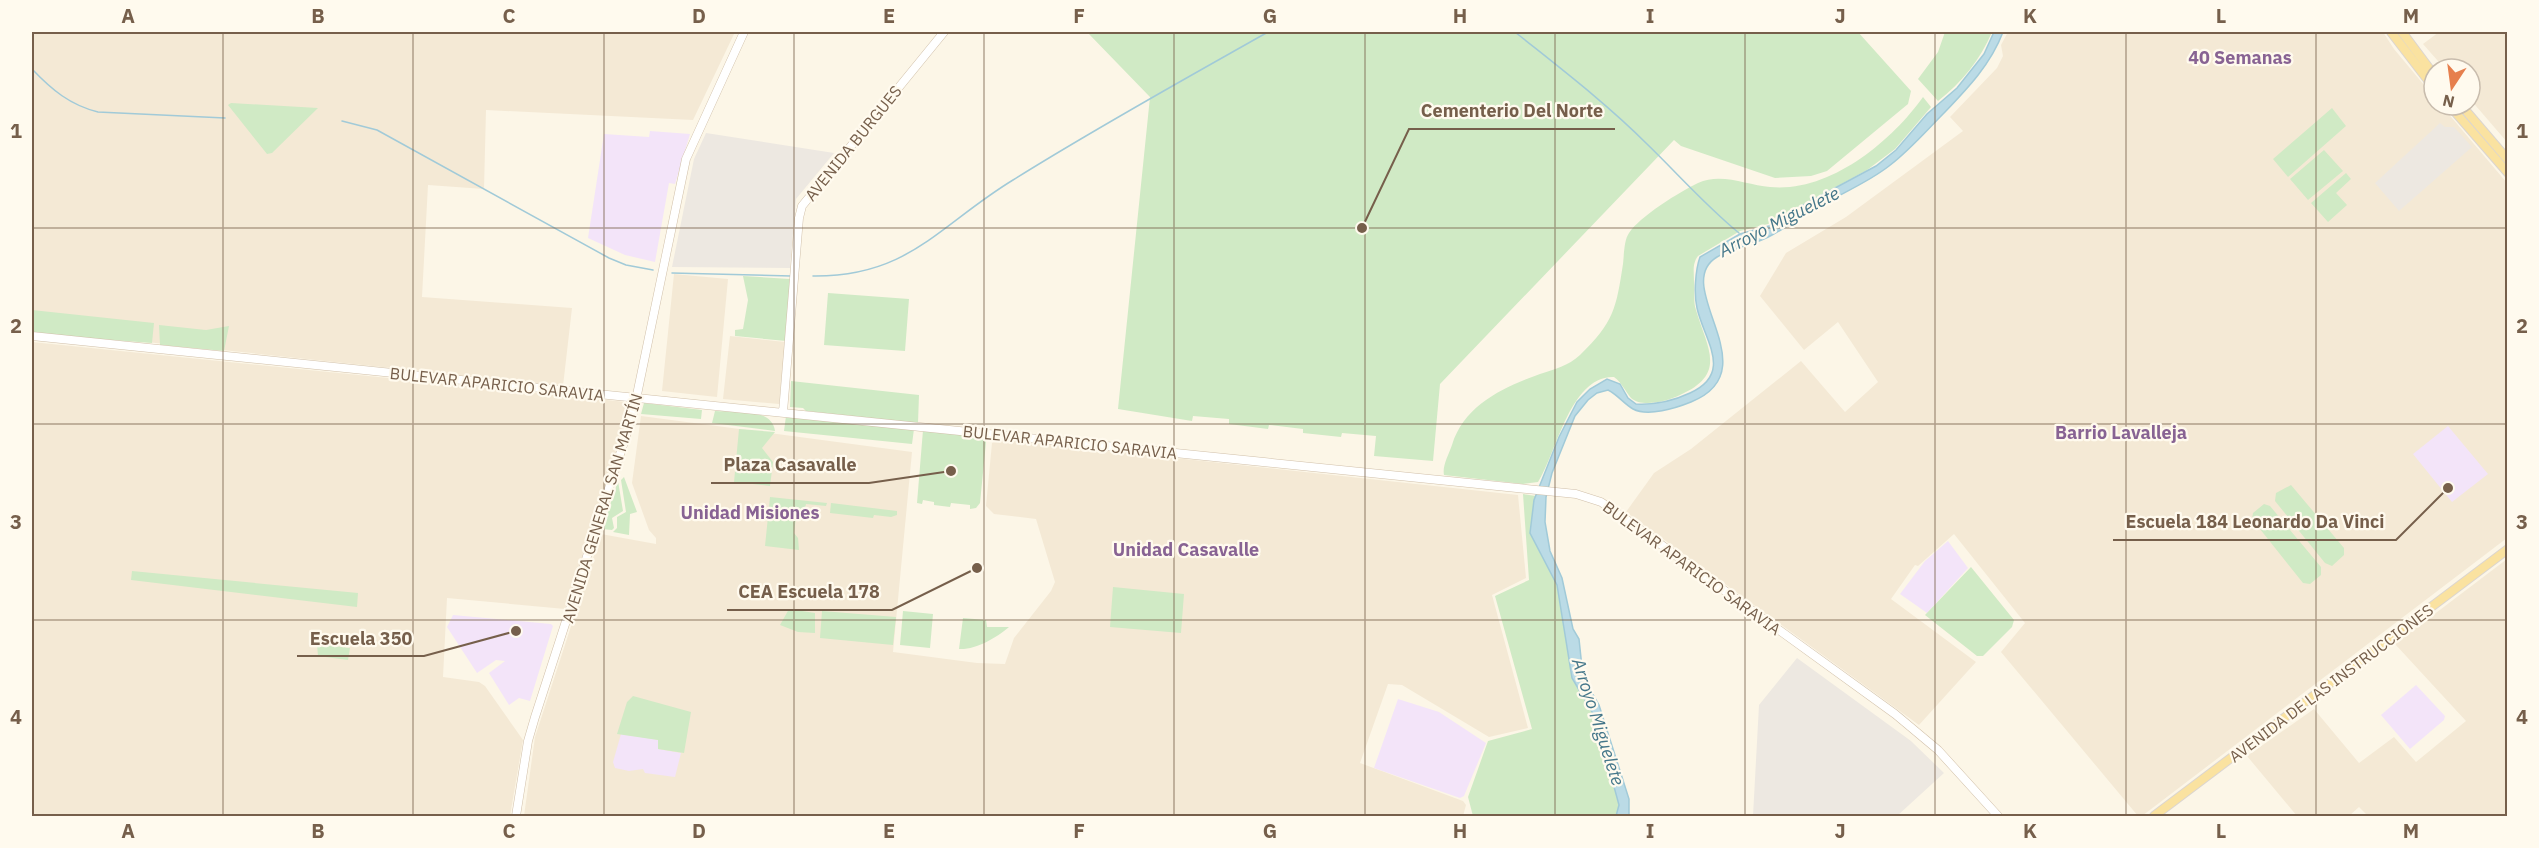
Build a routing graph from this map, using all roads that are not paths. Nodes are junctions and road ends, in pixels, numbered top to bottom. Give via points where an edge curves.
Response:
1 (744, 32) edge
2 (944, 32) edge
3 (2391, 32) edge
4 (2402, 32) edge
5 (2422, 59) edge
6 (2422, 72) edge
7 (2459, 117) edge
8 (2471, 117) edge
9 (2508, 160) edge
10 (2508, 173) edge
11 (32, 336) edge
12 (637, 398) junction
13 (783, 412) junction
14 (2508, 549) edge
15 (516, 816) edge
16 (1998, 816) edge
17 (2154, 816) edge

1 - 12 street, AVENIDA GENERAL SAN MARTÍN via 686,159
2 - 13 street, AVENIDA BURGUES via 802,206
3 - 6 main road
4 - 5 main road
7 - 10 main road
8 - 9 main road
11 - 12 street, BULEVAR APARICIO SARAVIA
12 - 13 street, BULEVAR APARICIO SARAVIA
12 - 15 street, AVENIDA GENERAL SAN MARTÍN via 528,741
13 - 16 street, BULEVAR APARICIO SARAVIA via 1590,497 1895,714 1938,750
14 - 17 main road, AVENIDA DE LAS INSTRUCCIONES

